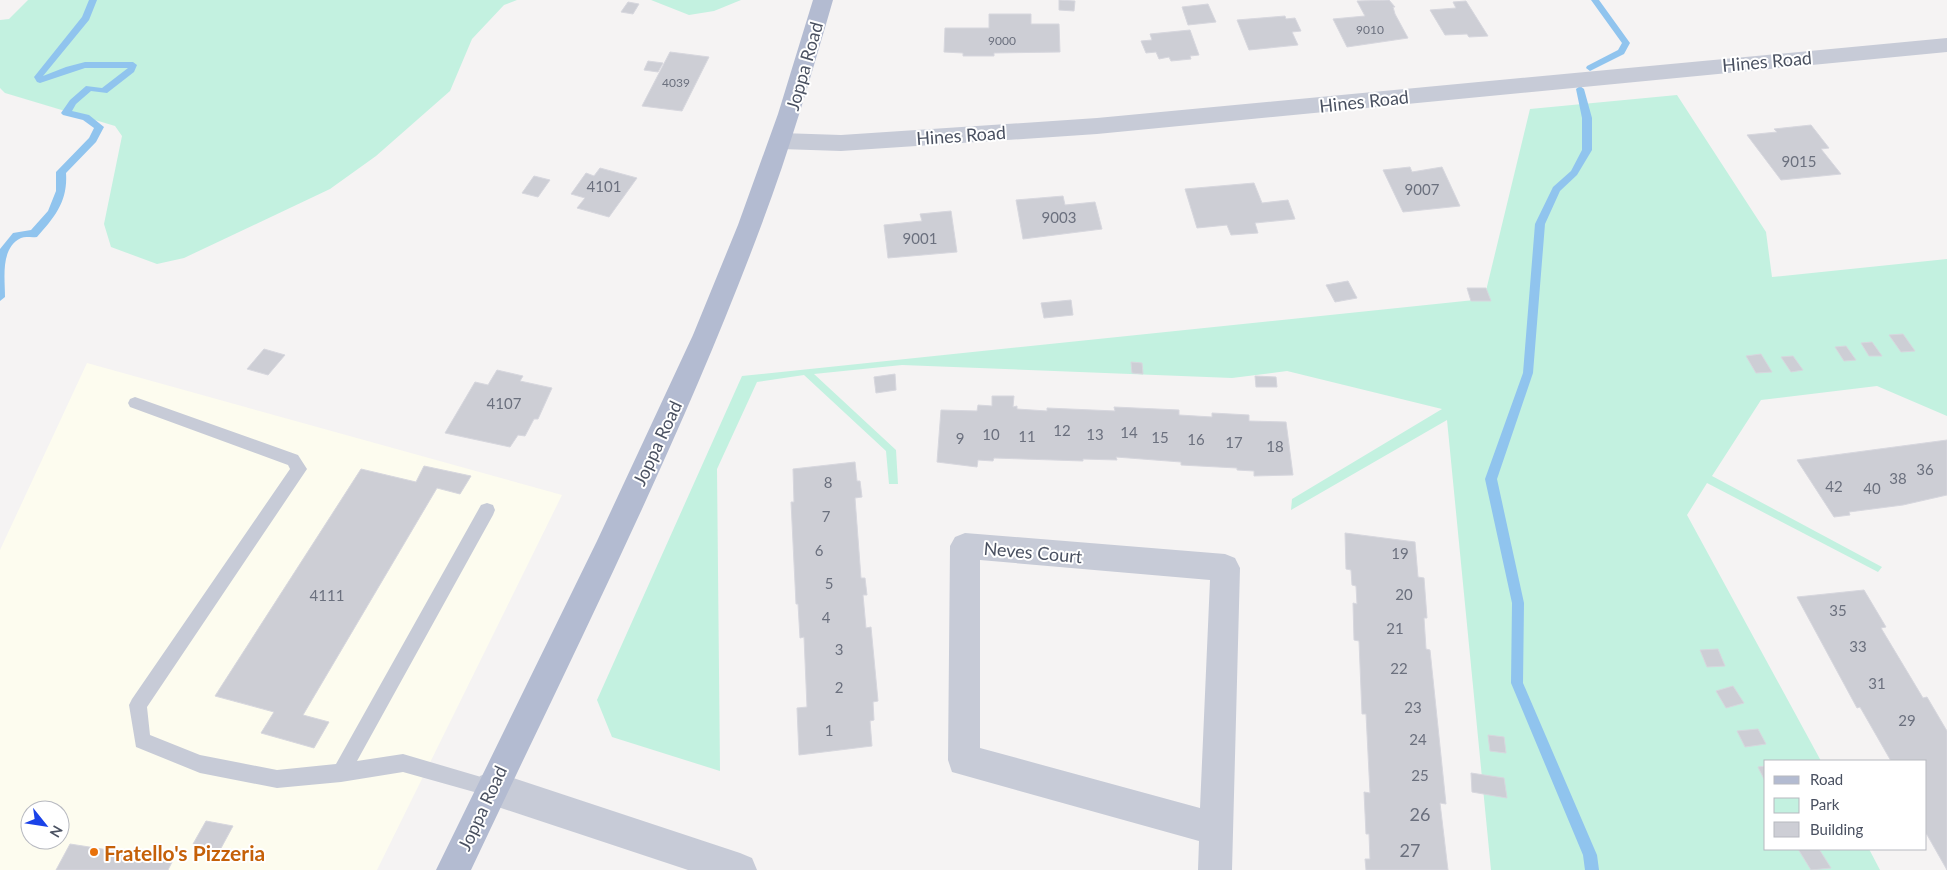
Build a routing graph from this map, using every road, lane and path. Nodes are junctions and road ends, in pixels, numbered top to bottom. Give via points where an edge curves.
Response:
1 (822, 0) edge
2 (1947, 45) edge
3 (781, 142) junction
4 (135, 402) dead end
5 (487, 510) dead end
6 (341, 773) junction
7 (492, 788) junction
8 (1216, 829) junction
9 (453, 870) edge
10 (740, 870) edge
11 (1215, 870) edge

1 - 3 main road, Joppa Road
2 - 3 street, Hines Road via 1097,126 841,143
3 - 7 main road, Joppa Road via 708,331 642,477
4 - 6 lane via 293,460 299,469 138,706 142,741 200,764 277,779
5 - 6 lane
6 - 7 lane via 402,763
7 - 9 main road, Joppa Road
7 - 10 street
8 - 8 street, Neves Court via 1225,568 965,546 964,760
8 - 11 street, Neves Court

